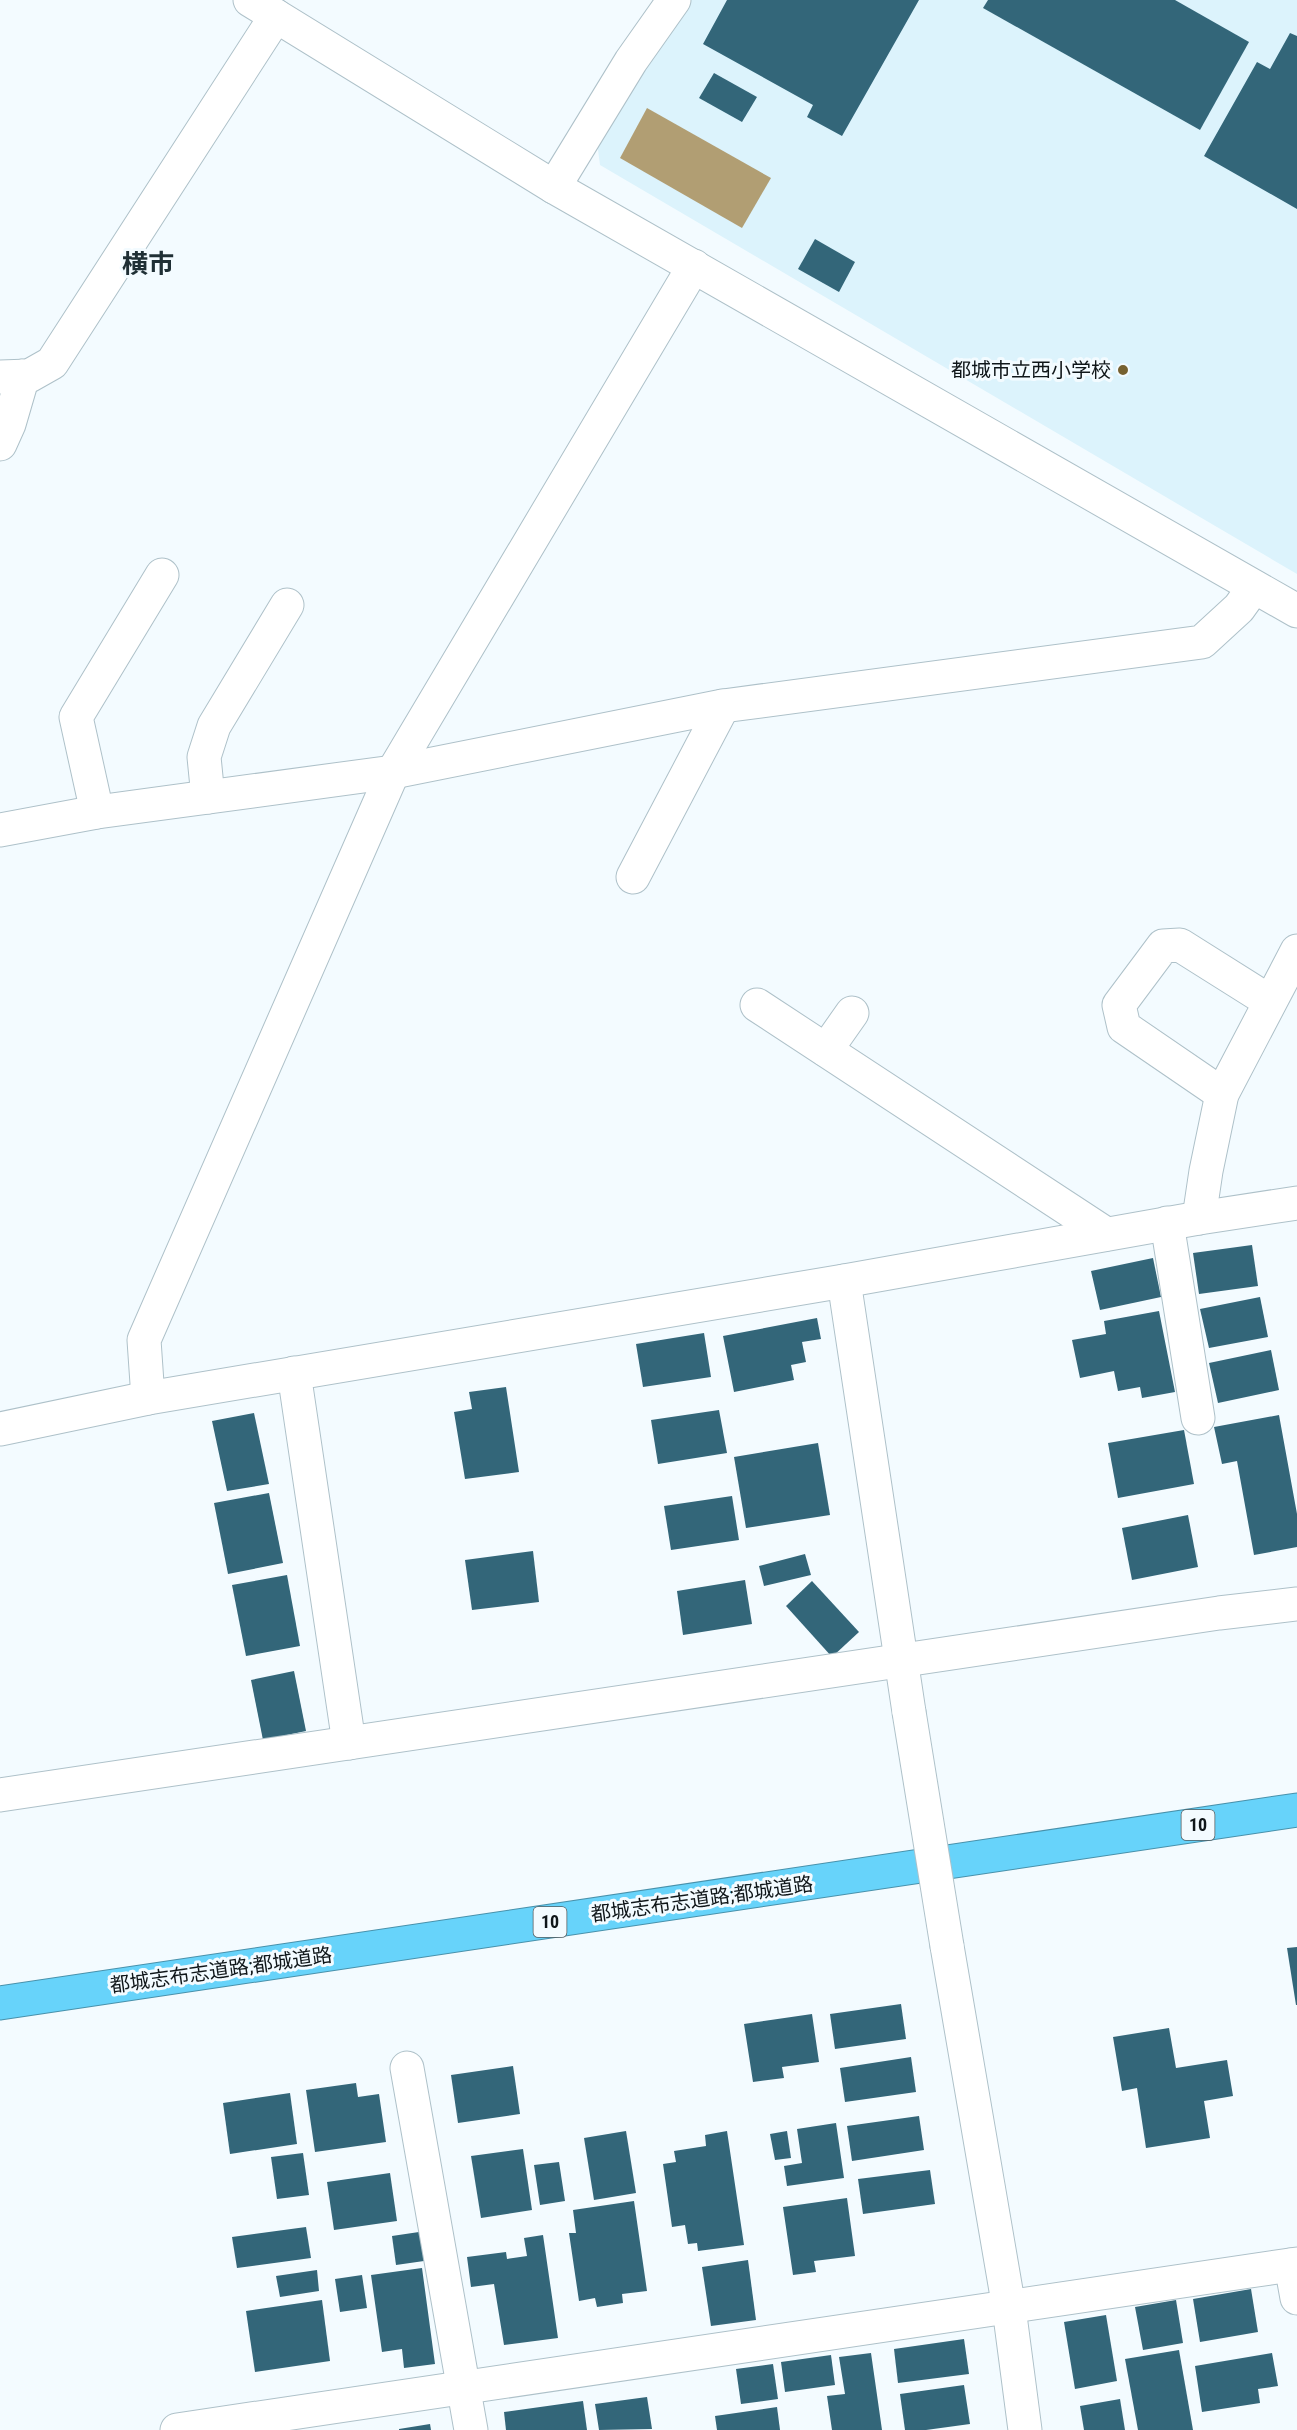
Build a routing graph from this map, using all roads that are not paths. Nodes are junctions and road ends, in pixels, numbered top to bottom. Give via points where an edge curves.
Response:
1 (674, 0) edge
2 (263, 8) edge
3 (554, 187) junction
4 (694, 266) junction
5 (11, 377) edge
6 (0, 444) edge
7 (162, 574) dead end
8 (1254, 587) junction
9 (287, 606) dead end
10 (1297, 611) edge
11 (723, 706) junction
12 (393, 772) junction
13 (208, 797) junction
14 (98, 812) junction
15 (0, 830) edge
16 (633, 877) dead end
17 (1297, 951) edge
18 (1269, 1001) junction
19 (757, 1005) dead end
20 (852, 1013) dead end
21 (826, 1050) junction
22 (1221, 1094) junction
23 (1297, 1203) edge
24 (1199, 1218) junction
25 (1167, 1223) junction
26 (1107, 1234) junction
27 (844, 1281) junction
28 (294, 1373) junction
29 (148, 1398) junction
30 (1198, 1418) dead end
31 (0, 1429) edge
32 (1297, 1604) edge
33 (901, 1660) junction
34 (349, 1743) junction
35 (0, 1795) edge
36 (1297, 1799) edge
37 (1297, 1810) edge
38 (1297, 1817) edge
39 (1099, 1840) junction
40 (0, 2003) edge
41 (407, 2068) dead end
42 (1294, 2264) edge
43 (1297, 2298) edge
44 (1009, 2308) junction
45 (464, 2387) junction
46 (177, 2430) edge
47 (471, 2430) edge
48 (1025, 2430) edge

1 - 3 street
2 - 3 street
2 - 5 street via 52,363 29,376
3 - 4 street
4 - 8 street
4 - 12 street
5 - 6 street via 9,424
7 - 14 street via 76,717
8 - 10 street
8 - 11 street via 1239,608 1202,642
9 - 13 street via 214,726 204,757
11 - 12 street
11 - 16 street
12 - 13 street
12 - 29 street via 144,1340
13 - 14 street
14 - 15 street
17 - 18 street
18 - 22 street
18 - 22 street via 1180,945 1163,946 1119,1005 1124,1027
19 - 21 street
20 - 21 street
21 - 26 street
22 - 24 street
23 - 24 street
24 - 25 street
25 - 26 street
25 - 30 street
26 - 27 street
27 - 28 street
27 - 33 street
28 - 29 street
28 - 34 street
29 - 31 street
32 - 33 street
33 - 34 street
33 - 44 street, bridge
34 - 35 street
36 - 39 highway
37 - 39 highway, 都城志布志道路;都城道路 / 10
38 - 39 highway
39 - 40 highway, 都城志布志道路;都城道路 / 10
41 - 45 street
42 - 43 street
42 - 44 street
44 - 45 street
44 - 48 street
45 - 46 street
45 - 47 street

